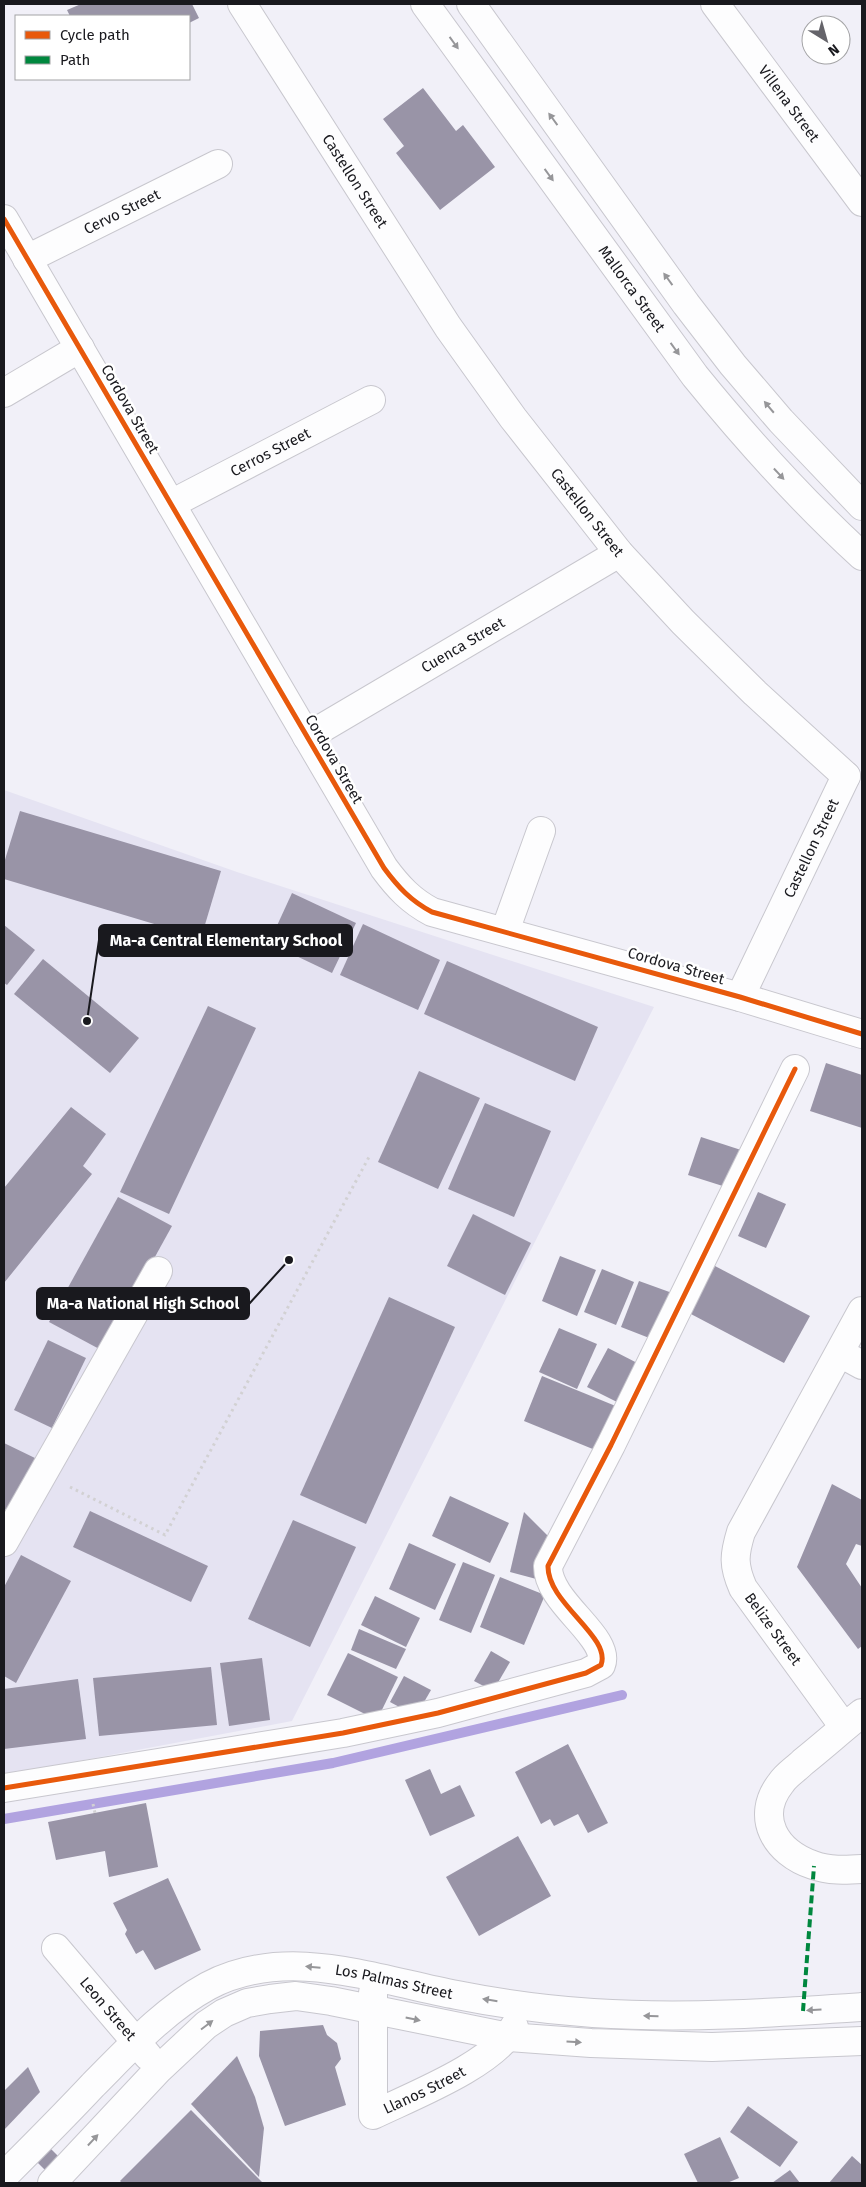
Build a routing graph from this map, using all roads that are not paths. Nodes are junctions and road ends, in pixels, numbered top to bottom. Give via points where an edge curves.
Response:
1 (242, 4) edge
2 (425, 4) edge
3 (470, 4) edge
4 (715, 4) edge
5 (218, 164) dead end
6 (862, 202) edge
7 (4, 219) edge
8 (27, 259) junction
9 (80, 348) junction
10 (4, 393) edge
11 (371, 400) dead end
12 (171, 504) junction
13 (862, 506) edge
14 (619, 553) junction
15 (862, 556) edge
16 (307, 737) junction
17 (854, 775) edge
18 (541, 831) dead end
19 (505, 930) junction
20 (740, 997) junction
21 (862, 1034) edge
22 (795, 1069) dead end
23 (158, 1271) dead end
24 (862, 1311) edge
25 (851, 1359) edge
26 (4, 1542) edge
27 (853, 1720) edge
28 (4, 1788) edge
29 (862, 1869) edge
30 (56, 1948) dead end
31 (373, 1977) junction
32 (525, 2006) junction
33 (862, 2007) edge
34 (373, 2010) junction
35 (508, 2037) junction
36 (862, 2041) edge
37 (135, 2042) junction
38 (159, 2069) junction
39 (11, 2177) edge
40 (52, 2183) edge

1 - 14 street, Castellon Street via 448,327 513,418
2 -> 15 street, Mallorca Street via 695,376 730,420
13 -> 3 street via 733,365
4 - 6 street, Villena Street
5 - 8 street, Cervo Street
7 - 8 street, Cordova Street
8 - 9 street, Cordova Street
9 - 10 street
9 - 12 street, Cordova Street
11 - 12 street, Cerros Street
12 - 16 street, Cordova Street
14 - 16 street, Cuenca Street
14 - 17 street, Castellon Street via 749,687
16 - 19 street, Cordova Street via 398,887 415,903 432,912
17 - 20 street, Castellon Street
18 - 19 street
19 - 20 street, Cordova Street
20 - 21 street, Cordova Street
22 - 28 street via 611,1445 548,1566 555,1592 600,1646 601,1665 586,1673 396,1723
23 - 26 street
24 - 25 street, Belize Street
25 - 27 street, Belize Street via 741,1532 735,1550 735,1569 743,1588
27 - 29 street, Belize Street via 781,1782 770,1800 768,1814 780,1846 797,1858 814,1866
30 - 37 street, Leon Street
32 -> 31 street, Los Palmas Street
31 - 34 street, Llanos Street
31 -> 37 street, Los Palmas Street via 299,1966 268,1967 236,1975 208,1986 186,2000
33 -> 32 street, Los Palmas Street via 716,2016 656,2016
32 - 35 street, Llanos Street
34 -> 35 street
34 - 35 street, Llanos Street via 373,2115 464,2070
38 -> 34 street via 206,2025 247,2003 296,1996
35 -> 36 street via 712,2047
37 - 38 street, Leon Street
37 - 39 street, Los Palmas Street
40 -> 38 street

